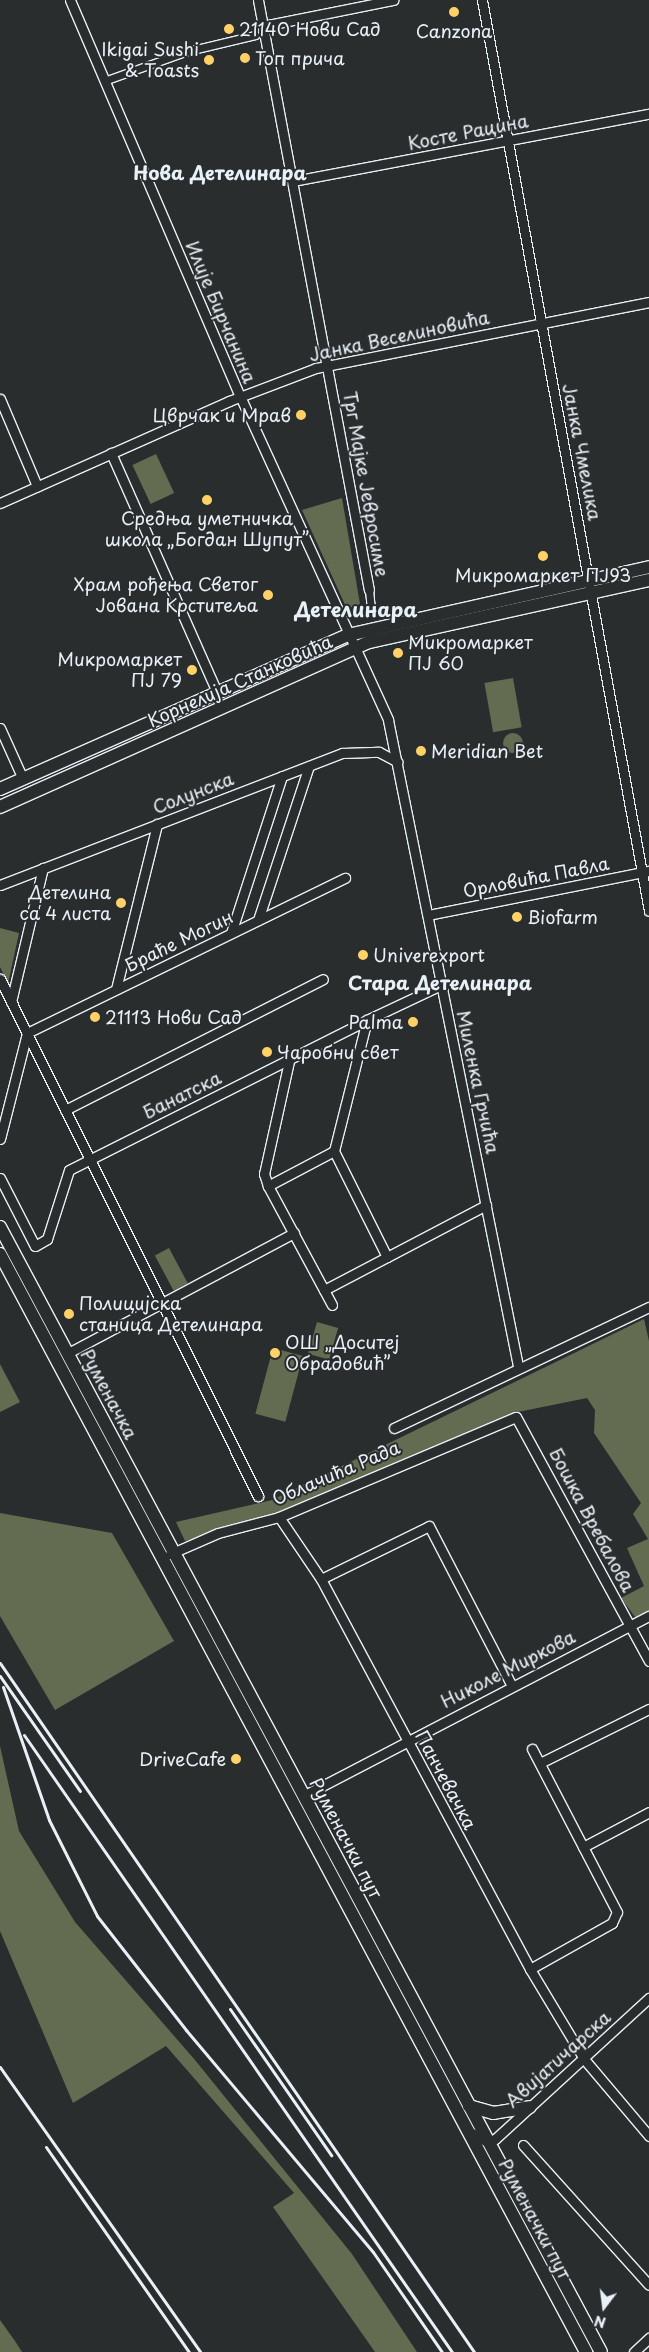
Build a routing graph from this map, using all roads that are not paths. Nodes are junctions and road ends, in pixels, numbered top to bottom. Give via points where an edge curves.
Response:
1 (70, 0) edge
2 (258, 0) edge
3 (394, 0) edge
4 (482, 0) edge
5 (263, 26) junction
6 (255, 35) dead end
7 (104, 81) junction
8 (649, 114) edge
9 (508, 141) junction
10 (293, 181) junction
11 (649, 302) edge
12 (542, 324) junction
13 (328, 364) junction
14 (240, 396) junction
15 (0, 399) edge
16 (110, 453) junction
17 (37, 486) junction
18 (0, 503) edge
19 (649, 567) edge
20 (649, 580) edge
21 (590, 586) junction
22 (369, 590) joint
23 (371, 610) dead end
24 (348, 635) junction
25 (354, 648) junction
26 (218, 692) junction
27 (0, 728) edge
28 (398, 762) junction
29 (309, 766) junction
30 (282, 776) junction
31 (23, 779) junction
32 (0, 789) edge
33 (0, 807) edge
34 (157, 824) junction
35 (43, 868) junction
36 (646, 872) edge
37 (345, 878) dead end
38 (0, 885) edge
39 (649, 911) edge
40 (428, 914) junction
41 (258, 920) junction
42 (232, 933) junction
43 (0, 979) edge
44 (323, 979) dead end
45 (441, 985) junction
46 (116, 989) junction
47 (11, 1002) junction
48 (367, 1020) junction
49 (27, 1033) junction
50 (289, 1061) junction
51 (65, 1110) junction
52 (0, 1140) edge
53 (334, 1151) junction
54 (90, 1159) junction
55 (0, 1178) edge
56 (268, 1186) junction
57 (486, 1205) junction
58 (0, 1227) edge
59 (294, 1233) junction
60 (0, 1254) edge
61 (387, 1256) junction
62 (324, 1290) junction
63 (163, 1303) junction
64 (332, 1305) dead end
65 (649, 1307) edge
66 (68, 1353) junction
67 (518, 1366) junction
68 (522, 1420) joint
69 (394, 1428) dead end
70 (258, 1496) dead end
71 (279, 1517) junction
72 (174, 1551) junction
73 (161, 1559) junction
74 (321, 1579) junction
75 (649, 1616) edge
76 (630, 1625) junction
77 (649, 1661) edge
78 (511, 1684) junction
79 (649, 1710) edge
80 (405, 1740) junction
81 (532, 1749) dead end
82 (540, 1763) junction
83 (303, 1796) junction
84 (649, 1812) edge
85 (583, 1847) junction
86 (530, 1969) junction
87 (649, 1998) edge
88 (584, 2059) junction
89 (469, 2106) junction
90 (530, 2107) junction
91 (466, 2129) junction
92 (649, 2136) edge
93 (487, 2142) junction
94 (523, 2145) dead end
95 (649, 2285) edge
96 (649, 2338) edge
97 (586, 2352) edge
98 (601, 2352) edge
99 (634, 2352) edge

1 - 7 street, Илије Бирчанина
2 - 5 street, Трг Мајке Јевросиме
3 - 5 street
4 - 9 street, Јанка Чмелика
5 - 10 street, Трг Мајке Јевросиме
6 - 7 street via 188,51
7 - 14 street, Илије Бирчанина
8 - 9 street, Косте Рацина
9 - 10 street, Косте Рацина
9 - 12 street, Јанка Чмелика
10 - 13 street, Трг Мајке Јевросиме
11 - 12 street, Јанка Веселиновића
12 - 13 street, Јанка Веселиновића
12 - 21 street, Јанка Чмелика
13 - 14 street, Јанка Веселиновића
13 - 22 street, Трг Мајке Јевросиме
14 - 16 street, Јанка Веселиновића
14 - 24 street, Илије Бирчанина
15 - 17 street
16 - 17 street, Јанка Веселиновића
16 - 26 street
17 - 18 street, Јанка Веселиновића
19 - 21 main road, Корнелија Станковића
20 - 21 main road, Корнелија Станковића
21 - 24 main road, Корнелија Станковића
21 - 25 main road, Корнелија Станковића
21 - 36 street, Јанка Чмелика
22 - 23 street, Трг Мајке Јевросиме
24 - 25 street, Миленка Грчића
24 - 26 main road, Корнелија Станковића
25 - 28 street, Миленка Грчића via 388,720
25 - 33 main road, Корнелија Станковића
26 - 31 main road, Корнелија Станковића
27 - 31 street
28 - 29 street, Солунска via 378,752 361,751
28 - 40 street, Миленка Грчића
29 - 30 street, Солунска
29 - 41 street
30 - 34 street, Солунска
30 - 42 street
31 - 32 main road, Корнелија Станковића
34 - 35 street, Солунска
34 - 46 street
35 - 38 street, Солунска
35 - 47 street
36 - 39 street, Јанка Чмелика
36 - 40 street, Орловића Павла
37 - 41 street, Браће Могин
40 - 45 street, Миленка Грчића
41 - 42 street, Браће Могин
42 - 46 street, Браће Могин
43 - 47 street
44 - 51 street
45 - 48 street, Банатска
45 - 57 street, Миленка Грчића
46 - 49 street, Браће Могин
47 - 49 street
48 - 50 street, Банатска
48 - 53 street
49 - 51 street
49 - 52 street
50 - 54 street, Банатска
50 - 56 street via 264,1174
51 - 54 street
53 - 56 street
53 - 61 street
54 - 55 street, Банатска via 69,1170 47,1239 35,1246
54 - 63 street
56 - 59 street
57 - 61 street
57 - 67 street, Миленка Грчића
58 - 66 main road, Руменачка
59 - 62 street
59 - 63 street
60 - 73 main road, Руменачка
61 - 62 street
62 - 64 street
63 - 66 street
63 - 70 street
65 - 67 street, Облачића Рада
66 - 72 main road, Руменачка
67 - 69 street, Облачића Рада
68 - 71 street, Облачића Рада via 502,1419
68 - 76 street, Бошка Вребалова
71 - 72 street, Облачића Рада via 218,1533
71 - 74 street, Панчевачка
72 - 73 street, Облачића Рада
72 - 83 main road, Руменачки пут
73 - 91 main road, Руменачки пут
74 - 78 street via 429,1526
74 - 80 street, Панчевачка
75 - 76 street, Николе Миркова
76 - 77 street, Бошка Вребалова
76 - 78 street, Николе Миркова
78 - 80 street, Николе Миркова
79 - 82 street
80 - 83 street, Николе Миркова
80 - 86 street, Панчевачка
81 - 82 street
82 - 85 street
83 - 89 main road, Руменачки пут
84 - 85 street
85 - 86 street via 616,1917
86 - 88 street, Панчевачка
87 - 88 street, Авијатичарска
88 - 90 street, Авијатичарска
88 - 92 street, Панчевачка
89 - 90 main road via 493,2114
89 - 93 main road, Руменачки пут
90 - 93 street, Авијатичарска
91 - 93 street, Руменачки пут
91 - 97 main road, Руменачки пут
93 - 98 main road, Руменачки пут
94 - 95 street
96 - 99 street

